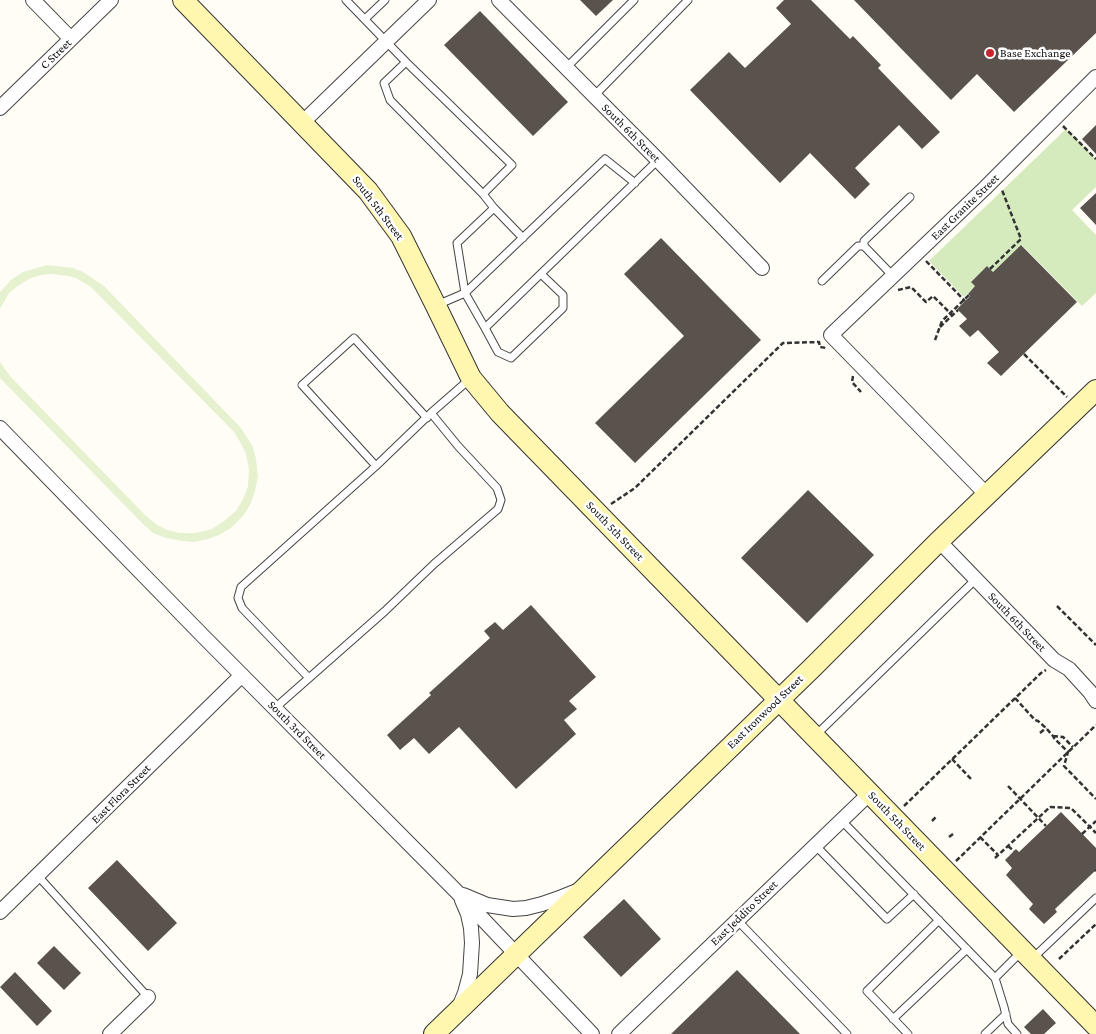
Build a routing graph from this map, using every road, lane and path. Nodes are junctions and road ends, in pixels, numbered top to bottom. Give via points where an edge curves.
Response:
1 (33, 0) edge
2 (111, 0) edge
3 (183, 0) edge
4 (346, 0) edge
5 (385, 0) edge
6 (429, 0) edge
7 (499, 0) edge
8 (634, 0) edge
9 (688, 0) edge
10 (365, 19) junction
11 (71, 39) junction
12 (386, 41) junction
13 (406, 62) junction
14 (566, 68) junction
15 (1096, 76) edge
16 (594, 96) junction
17 (0, 108) edge
18 (1055, 118) junction
19 (302, 123) junction
20 (1096, 159) edge
21 (658, 160) junction
22 (635, 183) junction
23 (1001, 189) dead end
24 (483, 194) junction
25 (910, 197) dead end
26 (494, 208) junction
27 (523, 238) junction
28 (864, 246) junction
29 (918, 253) junction
30 (762, 268) dead end
31 (990, 269) dead end
32 (541, 274) junction
33 (893, 276) junction
34 (822, 282) dead end
35 (896, 290) dead end
36 (465, 294) junction
37 (969, 295) dead end
38 (965, 300) junction
39 (436, 306) junction
40 (958, 310) dead end
41 (951, 314) junction
42 (485, 328) junction
43 (935, 340) dead end
44 (830, 341) junction
45 (1024, 354) dead end
46 (850, 370) dead end
47 (471, 378) junction
48 (1096, 390) edge
49 (860, 392) dead end
50 (1067, 398) dead end
51 (429, 415) junction
52 (0, 428) edge
53 (376, 466) junction
54 (987, 495) junction
55 (611, 504) dead end
56 (939, 541) junction
57 (976, 579) junction
58 (1056, 606) dead end
59 (1096, 644) edge
60 (1057, 661) junction
61 (242, 675) junction
62 (309, 678) junction
63 (1015, 698) junction
64 (778, 700) junction
65 (1096, 701) edge
66 (275, 708) junction
67 (1035, 719) junction
68 (1031, 723) dead end
69 (1096, 725) edge
70 (1046, 728) junction
71 (1040, 733) dead end
72 (1053, 736) junction
73 (815, 737) junction
74 (1073, 747) junction
75 (1068, 752) junction
76 (952, 759) junction
77 (972, 780) dead end
78 (1008, 786) dead end
79 (870, 792) junction
80 (1020, 799) junction
81 (1096, 799) edge
82 (903, 807) dead end
83 (936, 817) dead end
84 (1038, 818) junction
85 (841, 820) junction
86 (932, 821) dead end
87 (1096, 821) edge
88 (1046, 826) dead end
89 (1090, 827) junction
90 (1096, 833) edge
91 (953, 834) dead end
92 (1082, 834) dead end
93 (980, 837) junction
94 (950, 838) dead end
95 (815, 845) junction
96 (1008, 846) junction
97 (1014, 852) dead end
98 (998, 856) junction
99 (995, 858) dead end
100 (955, 862) dead end
101 (38, 876) junction
102 (587, 886) junction
103 (458, 893) junction
104 (914, 894) junction
105 (1096, 898) edge
106 (0, 912) edge
107 (737, 920) junction
108 (939, 920) junction
109 (1096, 924) edge
110 (968, 949) junction
111 (516, 954) junction
112 (1026, 956) junction
113 (1060, 959) dead end
114 (995, 978) junction
115 (148, 997) joint
116 (457, 1012) junction
117 (1006, 1014) junction
118 (893, 1019) junction
119 (1096, 1027) edge
120 (110, 1034) edge
121 (434, 1034) edge
122 (592, 1034) edge
123 (619, 1034) edge
124 (847, 1034) edge
125 (908, 1034) edge
126 (985, 1034) edge
127 (1017, 1034) edge
128 (1089, 1034) edge

1 - 11 street
2 - 11 street, C Street
3 - 19 street, South 5th Street
4 - 10 lane
5 - 10 lane
6 - 12 street
7 - 14 street, South 6th Street
8 - 14 lane
9 - 16 lane
10 - 12 lane
11 - 17 street, C Street
12 - 13 lane
12 - 19 street
13 - 24 lane via 384,83 390,100
13 - 24 lane via 512,165
14 - 16 street, South 6th Street
15 - 18 street, East Granite Street
16 - 21 street, South 6th Street
18 - 20 path
18 - 29 street, East Granite Street
19 - 39 street, South 5th Street via 374,199 401,236
21 - 22 lane
21 - 30 street, South 6th Street
22 - 27 lane via 605,159
22 - 32 lane
23 - 31 path via 1021,239
24 - 26 lane
25 - 28 lane via 864,241
26 - 27 lane
26 - 36 lane via 457,243
27 - 36 lane
28 - 33 lane
28 - 34 lane via 858,246
29 - 33 street, East Granite Street
29 - 38 path
32 - 42 lane
32 - 42 lane via 563,296 563,308 511,358 498,352
33 - 44 street, East Granite Street
35 - 41 path via 911,287 926,302 933,296
36 - 39 lane
36 - 42 lane
37 - 38 path
38 - 41 path
39 - 47 street, South 5th Street
40 - 41 path
41 - 43 path via 942,321
44 - 54 street
44 - 55 path via 820,347 819,342 783,343 635,488
45 - 50 path
46 - 49 path via 854,377 852,382
47 - 51 lane
47 - 64 street, South 5th Street via 500,413
48 - 54 street, East Ironwood Street
51 - 53 lane
51 - 53 lane via 354,338 302,386
51 - 62 lane via 497,488 501,500 498,508
52 - 61 street, South 3rd Street
53 - 62 lane via 242,587 238,598 242,608
54 - 56 street, East Ironwood Street
56 - 57 street, South 6th Street
56 - 64 street, East Ironwood Street
57 - 60 street, South 6th Street
57 - 73 lane
58 - 59 path
60 - 63 path
60 - 65 street, South 6th Street via 1069,669
61 - 66 street, South 3rd Street
61 - 101 street, East Flora Street
62 - 66 lane
63 - 67 path
63 - 76 path
64 - 73 street, South 5th Street
64 - 102 street, East Ironwood Street
66 - 103 street, South 3rd Street
67 - 68 path
67 - 70 path
69 - 74 path
70 - 71 path
70 - 72 path
72 - 74 path via 1063,737
72 - 75 path
73 - 79 street, South 5th Street
74 - 75 path
75 - 80 path
75 - 81 path via 1064,766
76 - 77 path
76 - 82 path
78 - 80 path
79 - 85 street, East Jeddito Street
79 - 112 street, South 5th Street
80 - 84 path
80 - 93 path
83 - 86 path
84 - 88 path
84 - 89 path via 1050,807 1071,808
84 - 96 path
85 - 95 street, East Jeddito Street
85 - 104 lane
87 - 89 path
89 - 90 path
89 - 92 path
91 - 94 path
93 - 98 path
93 - 100 path
95 - 104 lane via 887,920
95 - 107 street, East Jeddito Street
96 - 97 path
96 - 98 path
98 - 99 path
101 - 106 street, East Flora Street
101 - 115 lane
102 - 103 street via 542,904 513,909 487,905
102 - 111 street, East Ironwood Street
103 - 111 street, South 3rd Street
103 - 116 street via 468,914 472,943 470,974
104 - 108 lane
105 - 112 lane
107 - 123 street, East Jeddito Street
107 - 124 lane
108 - 110 lane
108 - 118 lane via 867,991
109 - 113 path
110 - 114 lane
110 - 118 lane
111 - 116 street, East Ironwood Street
111 - 122 street, South 3rd Street
112 - 114 lane
112 - 119 street, South 5th Street
114 - 117 lane
115 - 120 street
116 - 121 street, East Ironwood Street
117 - 126 lane
117 - 127 lane via 1008,1024
118 - 125 lane
119 - 128 street

